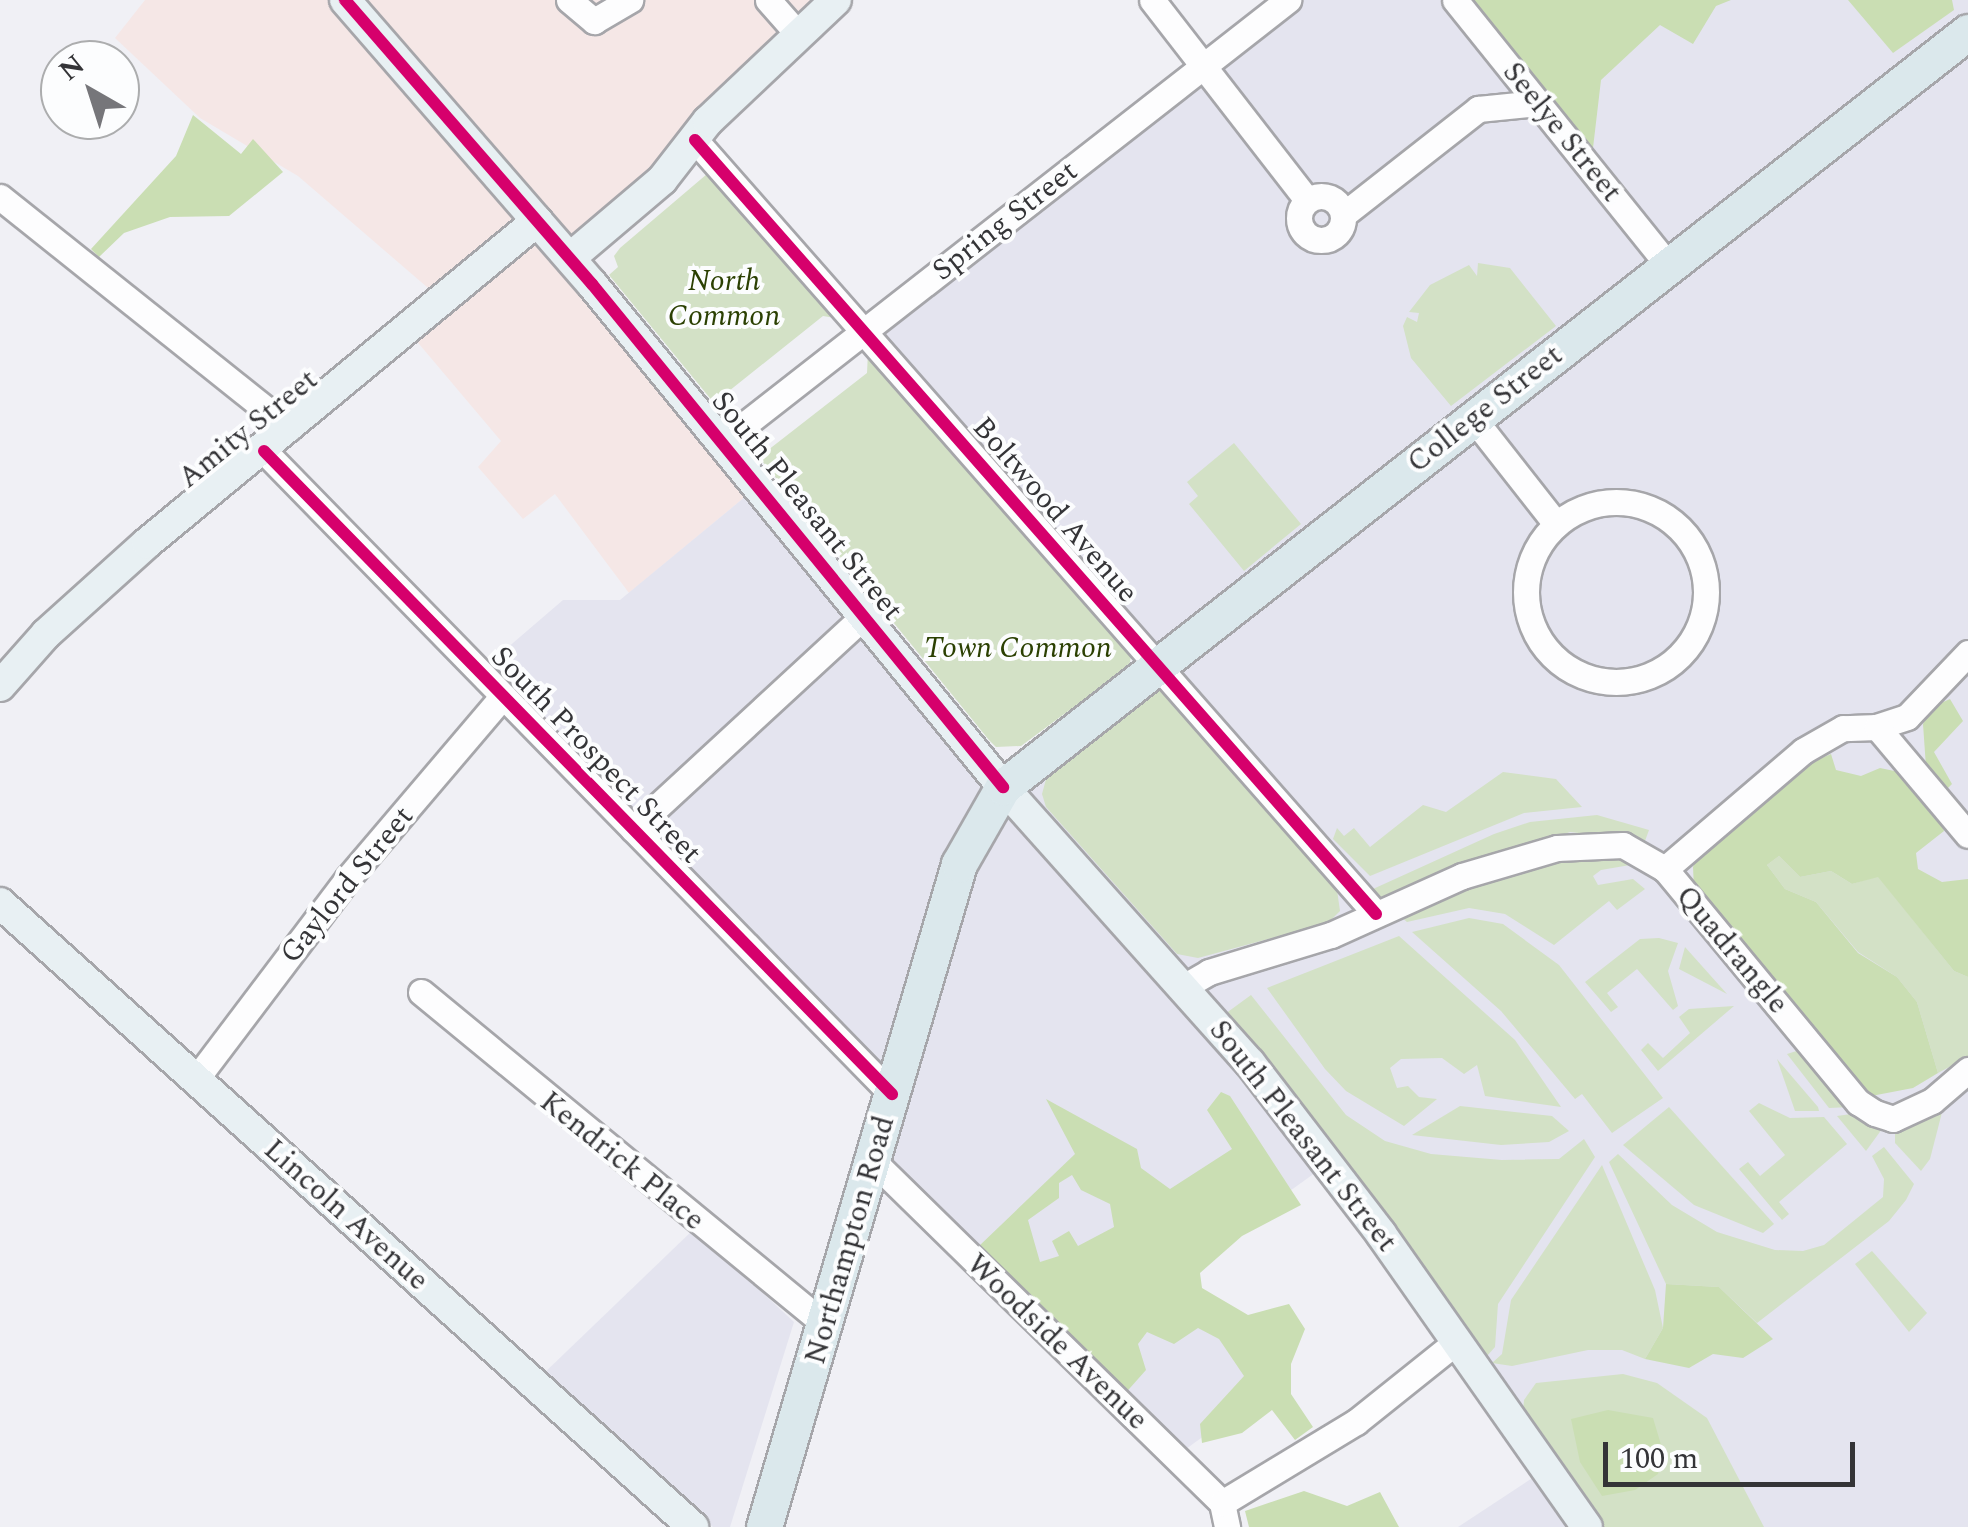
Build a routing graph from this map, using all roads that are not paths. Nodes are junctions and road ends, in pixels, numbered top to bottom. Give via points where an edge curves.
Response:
1 (345, 0) edge
2 (569, 0) edge
3 (630, 0) edge
4 (768, 0) edge
5 (836, 0) edge
6 (1152, 0) edge
7 (1288, 0) edge
8 (1455, 0) edge
9 (1968, 32) edge
10 (798, 34) junction
11 (1204, 66) junction
12 (1538, 103) junction
13 (695, 140) junction
14 (1305, 197) junction
15 (0, 198) edge
16 (1343, 215) junction
17 (537, 220) junction
18 (570, 258) junction
19 (1668, 265) junction
20 (866, 330) junction
21 (1474, 418) junction
22 (290, 428) junction
23 (722, 443) junction
24 (264, 450) junction
25 (1556, 524) junction
26 (864, 615) junction
27 (1968, 653) edge
28 (1157, 664) junction
29 (0, 686) edge
30 (502, 696) junction
31 (1877, 727) junction
32 (1002, 788) junction
33 (633, 829) junction
34 (1968, 835) edge
35 (1665, 869) junction
36 (0, 902) edge
37 (1376, 914) junction
38 (1185, 986) junction
39 (421, 992) dead end
40 (1968, 1070) edge
41 (196, 1079) junction
42 (892, 1094) junction
43 (876, 1164) junction
44 (826, 1326) junction
45 (1456, 1342) junction
46 (1224, 1515) edge
47 (693, 1527) edge
48 (764, 1527) edge
49 (1588, 1527) edge

1 - 17 main road, South Pleasant Street
2 - 3 street via 594,21
4 - 10 street
5 - 10 main road
6 - 11 street
7 - 11 street, Spring Street
8 - 12 street, Seelye Street
9 - 19 highway, College Street
10 - 13 main road
11 - 14 street
11 - 20 street, Spring Street
12 - 16 street via 1483,106
12 - 19 street, Seelye Street
13 - 18 main road via 662,180
13 - 20 street, Boltwood Avenue
14 - 16 street via 1325,198
14 - 16 street via 1297,212 1318,242 1342,232
15 - 22 street
17 - 18 main road, South Pleasant Street
17 - 22 main road, Amity Street
18 - 23 main road, South Pleasant Street
19 - 21 highway, College Street
20 - 23 street, Spring Street
20 - 28 street, Boltwood Avenue
21 - 25 street
21 - 28 highway, College Street
22 - 24 main road, Amity Street
23 - 26 main road, South Pleasant Street
24 - 29 main road, Amity Street via 112,574
24 - 30 street, South Prospect Street
25 - 25 street via 1529,567 1526,593 1529,618 1557,661 1604,682 1643,678 1677,660 1694,640 1707,590 1703,565 1684,532 1653,508 1628,502 1590,506
26 - 32 main road, South Pleasant Street
26 - 33 street
27 - 31 street, Quadrangle via 1907,716
28 - 32 highway, College Street
28 - 37 street, Boltwood Avenue
30 - 33 street, South Prospect Street
30 - 41 street, Gaylord Street via 348,878
31 - 34 street
31 - 35 street, Quadrangle via 1843,728 1804,751
32 - 38 main road, South Pleasant Street
32 - 42 highway, Northampton Road via 963,852
33 - 42 street, South Prospect Street
35 - 37 street via 1624,845 1557,848 1462,876
35 - 40 street, Quadrangle via 1858,1102 1893,1119 1932,1102
36 - 41 main road, Lincoln Avenue
37 - 38 street
38 - 45 main road, South Pleasant Street via 1381,1234
39 - 44 street, Kendrick Place
41 - 47 main road, Lincoln Avenue
42 - 43 highway, Northampton Road
43 - 44 highway, Northampton Road
43 - 46 street, Woodside Avenue
44 - 48 highway, Northampton Road
45 - 46 street
45 - 49 main road, South Pleasant Street

